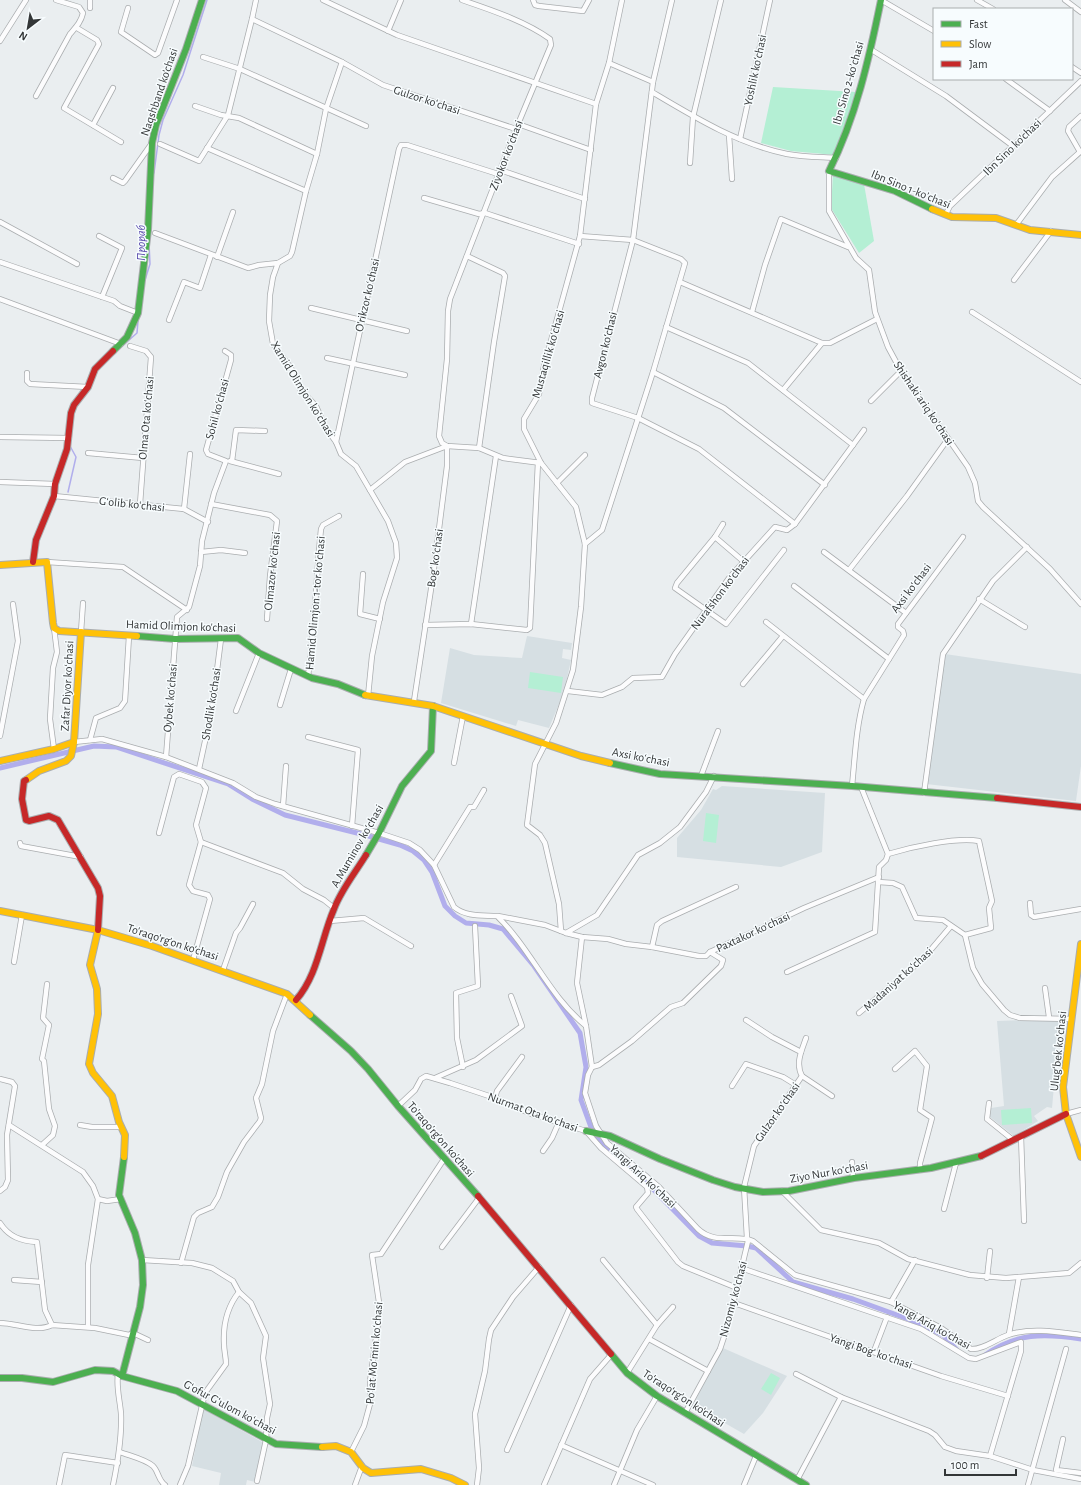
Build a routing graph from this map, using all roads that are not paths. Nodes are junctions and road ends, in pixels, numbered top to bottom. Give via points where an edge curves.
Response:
1 (26, 0) edge
2 (56, 0) edge
3 (90, 0) edge
4 (177, 0) edge
5 (202, 0) edge
6 (256, 0) edge
7 (323, 0) edge
8 (401, 0) edge
9 (462, 0) edge
10 (533, 0) edge
11 (589, 0) edge
12 (622, 0) edge
13 (672, 0) edge
14 (721, 0) edge
15 (770, 0) edge
16 (881, 0) edge
17 (977, 0) edge
18 (1064, 0) edge
19 (90, 8) dead end
20 (128, 8) dead end
21 (991, 8) edge
22 (1081, 12) edge
23 (252, 20) junction
24 (77, 28) junction
25 (933, 30) edge
26 (388, 31) junction
27 (0, 41) edge
28 (870, 49) junction
29 (202, 57) dead end
30 (342, 62) junction
31 (609, 63) junction
32 (1073, 68) edge
33 (240, 69) junction
34 (1081, 74) edge
35 (1007, 80) edge
36 (1081, 81) edge
37 (534, 82) junction
38 (653, 82) junction
39 (113, 88) dead end
40 (652, 92) junction
41 (36, 96) dead end
42 (596, 104) junction
43 (195, 106) dead end
44 (326, 109) junction
45 (1050, 111) junction
46 (228, 115) junction
47 (1081, 116) edge
48 (693, 117) junction
49 (93, 125) junction
50 (366, 126) dead end
51 (517, 127) junction
52 (729, 135) junction
53 (740, 139) junction
54 (121, 142) dead end
55 (152, 143) junction
56 (160, 144) dead end
57 (1013, 146) junction
58 (207, 148) junction
59 (591, 150) junction
60 (1080, 153) edge
61 (317, 154) junction
62 (836, 158) junction
63 (690, 162) dead end
64 (829, 171) junction
65 (499, 172) junction
66 (113, 178) dead end
67 (732, 179) dead end
68 (306, 191) junction
69 (424, 198) dead end
70 (585, 199) junction
71 (233, 212) dead end
72 (485, 214) junction
73 (946, 214) junction
74 (0, 222) edge
75 (1016, 225) junction
76 (1051, 231) junction
77 (156, 233) dead end
78 (1081, 235) edge
79 (100, 236) dead end
80 (580, 236) junction
81 (633, 240) junction
82 (579, 244) junction
83 (849, 247) junction
84 (211, 255) junction
85 (467, 256) junction
86 (217, 257) junction
87 (0, 262) edge
88 (278, 263) junction
89 (77, 264) dead end
90 (1014, 280) dead end
91 (680, 282) junction
92 (102, 297) junction
93 (0, 299) edge
94 (311, 308) dead end
95 (752, 312) junction
96 (972, 312) dead end
97 (138, 313) junction
98 (877, 319) junction
99 (169, 320) dead end
100 (361, 320) junction
101 (666, 327) junction
102 (407, 331) dead end
103 (822, 343) junction
104 (121, 344) junction
105 (130, 346) dead end
106 (225, 351) dead end
107 (327, 358) dead end
108 (353, 364) junction
109 (901, 371) junction
110 (653, 372) junction
111 (27, 373) dead end
112 (405, 375) dead end
113 (1081, 382) edge
114 (88, 387) junction
115 (783, 390) junction
116 (871, 401) dead end
117 (638, 418) junction
118 (864, 430) dead end
119 (265, 431) dead end
120 (0, 437) edge
121 (69, 438) junction
122 (948, 439) junction
123 (336, 442) junction
124 (853, 445) junction
125 (447, 446) junction
126 (479, 448) junction
127 (88, 453) dead end
128 (190, 454) dead end
129 (586, 454) dead end
130 (496, 456) junction
131 (143, 458) junction
132 (226, 461) junction
133 (232, 461) junction
134 (540, 463) junction
135 (279, 474) dead end
136 (0, 482) edge
137 (557, 483) junction
138 (55, 484) junction
139 (825, 485) junction
140 (370, 490) junction
141 (54, 496) junction
142 (140, 504) junction
143 (211, 504) junction
144 (184, 509) junction
145 (339, 516) dead end
146 (208, 522) junction
147 (723, 524) dead end
148 (795, 524) junction
149 (715, 537) junction
150 (963, 537) dead end
151 (585, 544) junction
152 (1027, 547) junction
153 (784, 550) dead end
154 (201, 552) junction
155 (824, 552) dead end
156 (245, 553) dead end
157 (743, 561) junction
158 (33, 562) junction
159 (47, 562) junction
160 (0, 565) edge
161 (849, 570) junction
162 (363, 574) dead end
163 (794, 586) dead end
164 (980, 599) junction
165 (83, 603) dead end
166 (13, 604) dead end
167 (1081, 604) edge
168 (186, 610) junction
169 (705, 610) junction
170 (906, 613) junction
171 (267, 619) dead end
172 (380, 619) junction
173 (766, 622) dead end
174 (471, 624) junction
175 (424, 625) junction
176 (1025, 627) dead end
177 (54, 628) junction
178 (81, 632) junction
179 (129, 636) junction
180 (783, 636) junction
181 (175, 639) junction
182 (220, 639) junction
183 (259, 653) junction
184 (889, 659) junction
185 (291, 669) junction
186 (308, 676) junction
187 (743, 684) dead end
188 (568, 691) junction
189 (368, 696) junction
190 (864, 699) junction
191 (414, 702) junction
192 (280, 705) dead end
193 (433, 706) junction
194 (236, 711) dead end
195 (463, 716) junction
196 (718, 731) dead end
197 (0, 736) edge
198 (308, 737) dead end
199 (90, 740) junction
200 (74, 744) junction
201 (546, 745) junction
202 (54, 749) junction
203 (166, 757) junction
204 (0, 762) edge
205 (454, 763) dead end
206 (286, 766) dead end
207 (199, 769) junction
208 (206, 772) junction
209 (701, 776) junction
210 (714, 776) junction
211 (202, 782) junction
212 (852, 786) junction
213 (862, 787) junction
214 (484, 790) dead end
215 (924, 793) junction
216 (283, 806) junction
217 (1081, 807) edge
218 (352, 826) junction
219 (159, 833) dead end
220 (378, 834) junction
221 (201, 842) junction
222 (20, 843) dead end
223 (888, 854) junction
224 (81, 857) junction
225 (434, 865) junction
226 (878, 879) junction
227 (736, 887) dead end
228 (1030, 903) dead end
229 (253, 904) dead end
230 (334, 908) junction
231 (1081, 909) edge
232 (0, 911) edge
233 (22, 915) junction
234 (497, 916) junction
235 (330, 921) junction
236 (475, 926) dead end
237 (951, 926) junction
238 (98, 930) junction
239 (563, 932) junction
240 (965, 935) junction
241 (582, 937) junction
242 (1081, 944) edge
243 (411, 946) dead end
244 (652, 947) junction
245 (710, 952) junction
246 (193, 960) junction
247 (14, 962) dead end
248 (223, 970) junction
249 (787, 972) dead end
250 (47, 984) dead end
251 (1044, 988) dead end
252 (287, 994) junction
253 (511, 996) dead end
254 (296, 1000) junction
255 (859, 1013) dead end
256 (1048, 1017) junction
257 (1072, 1018) junction
258 (746, 1020) dead end
259 (586, 1026) junction
260 (806, 1038) dead end
261 (801, 1052) junction
262 (522, 1057) dead end
263 (463, 1066) junction
264 (592, 1067) junction
265 (895, 1069) dead end
266 (802, 1076) junction
267 (0, 1078) edge
268 (435, 1078) junction
269 (796, 1085) junction
270 (732, 1086) dead end
271 (832, 1096) dead end
272 (494, 1098) junction
273 (989, 1103) dead end
274 (398, 1106) junction
275 (1081, 1110) edge
276 (1066, 1114) junction
277 (559, 1122) junction
278 (10, 1125) junction
279 (80, 1125) dead end
280 (121, 1127) junction
281 (586, 1131) junction
282 (599, 1131) junction
283 (1021, 1136) junction
284 (1013, 1140) junction
285 (42, 1145) junction
286 (543, 1151) dead end
287 (1081, 1157) edge
288 (444, 1159) junction
289 (852, 1162) dead end
290 (956, 1163) junction
291 (920, 1170) junction
292 (852, 1178) junction
293 (744, 1187) junction
294 (0, 1191) edge
295 (782, 1191) junction
296 (479, 1198) junction
297 (98, 1199) junction
298 (121, 1199) junction
299 (944, 1208) dead end
300 (1024, 1221) dead end
301 (0, 1223) edge
302 (747, 1240) junction
303 (442, 1247) dead end
304 (990, 1251) dead end
305 (142, 1260) junction
306 (603, 1260) dead end
307 (914, 1260) junction
308 (181, 1263) junction
309 (1081, 1263) edge
310 (539, 1267) junction
311 (741, 1268) junction
312 (1019, 1277) junction
313 (987, 1278) junction
314 (14, 1280) dead end
315 (42, 1282) junction
316 (737, 1288) junction
317 (238, 1292) junction
318 (891, 1302) junction
319 (734, 1303) junction
320 (571, 1306) junction
321 (673, 1307) dead end
322 (887, 1317) junction
323 (0, 1323) edge
324 (52, 1325) junction
325 (657, 1325) junction
326 (88, 1327) junction
327 (133, 1334) junction
328 (1009, 1334) junction
329 (1081, 1335) edge
330 (649, 1339) junction
331 (148, 1340) dead end
332 (1066, 1349) dead end
333 (874, 1351) junction
334 (611, 1355) junction
335 (708, 1371) junction
336 (627, 1374) junction
337 (796, 1374) dead end
338 (120, 1375) junction
339 (0, 1378) edge
340 (657, 1396) junction
341 (1008, 1396) junction
342 (841, 1397) junction
343 (202, 1403) junction
344 (686, 1414) junction
345 (1063, 1439) dead end
346 (266, 1440) junction
347 (561, 1445) junction
348 (507, 1450) dead end
349 (120, 1452) junction
350 (350, 1452) junction
351 (756, 1456) junction
352 (990, 1456) junction
353 (118, 1463) junction
354 (362, 1466) junction
355 (620, 1470) junction
356 (1032, 1470) junction
357 (1081, 1473) edge
358 (1081, 1479) edge
359 (798, 1480) junction
360 (257, 1481) dead end
361 (59, 1485) edge
362 (113, 1485) edge
363 (165, 1485) edge
364 (180, 1485) edge
365 (355, 1485) edge
366 (465, 1485) edge
367 (478, 1485) edge
368 (544, 1485) edge
369 (614, 1485) edge
370 (653, 1485) edge
371 (744, 1485) edge
372 (806, 1485) edge
373 (1028, 1485) edge

1 - 27 street
2 - 24 street via 79,6 82,10 82,18
3 - 19 street
4 - 20 street via 158,53 155,55 121,32
5 - 55 street, Naqshband ko'chasi via 156,125
6 - 23 street
7 - 26 street
8 - 26 street
9 - 37 street, Ziyokor koʻchasi via 517,21 550,38 551,45
10 - 11 street via 535,5 539,6 583,11
12 - 31 street
13 - 38 street
14 - 48 street
15 - 53 street, Yoshlik koʻchasi
16 - 25 street
16 - 28 street, Ibn Sino 2-koʼchasi
17 - 21 street
18 - 22 street
23 - 30 street, Gulzor koʻchasi
23 - 33 street
24 - 41 street via 70,34
24 - 49 street via 98,40 99,44 64,108
26 - 37 street
28 - 57 street via 946,96
28 - 62 street, Ibn Sino 2-koʼchasi via 853,111
29 - 33 street
30 - 44 street
30 - 51 street, Gulzor koʻchasi via 383,85
31 - 38 street
31 - 42 street, Mustaqillik koʻchasi
32 - 34 street
33 - 44 street
33 - 46 street
35 - 45 street
36 - 45 street, Ibn Sino ko'chasi
37 - 42 street
37 - 51 street, Ziyokor koʻchasi
38 - 40 street, Avgon koʻchasi
39 - 49 street
40 - 48 street
40 - 81 street, Avgon koʻchasi
42 - 59 street, Mustaqillik koʻchasi
43 - 46 street
44 - 50 street
44 - 61 street
45 - 57 street, Ibn Sino ko'chasi
46 - 58 street
46 - 61 street
47 - 60 street via 1068,130
48 - 52 street
48 - 63 street
49 - 54 street
51 - 59 street, Gulzor koʻchasi
51 - 65 street, Ziyokor koʻchasi
52 - 53 street
52 - 67 street
53 - 62 street via 788,154
55 - 66 street via 123,183
55 - 97 street, Naqshband ko'chasi via 148,230
56 - 58 street via 200,162
57 - 73 street, Ibn Sino ko'chasi via 950,206
58 - 68 street
59 - 70 street, Mustaqillik koʻchasi
60 - 75 street via 1052,177
61 - 68 street
62 - 64 street, Ibn Sino 2-koʼchasi
64 - 73 street, Ibn Sino 1-koʼchasi via 895,191
64 - 83 street, Shishaki ariq koʻchasi via 829,212
65 - 70 street
65 - 72 street, Ziyokor koʻchasi
65 - 100 street, O'rikzor koʻchasi via 407,144 401,145
68 - 88 street via 292,252
69 - 72 street
70 - 80 street, Mustaqillik koʻchasi
71 - 86 street
72 - 82 street
72 - 85 street, Ziyokor koʻchasi
73 - 75 street, Ibn Sino 1-koʼchasi via 956,217 996,218
74 - 89 street
75 - 76 street, Ibn Sino 1-koʼchasi via 1030,230
76 - 78 street, Ibn Sino 1-koʼchasi
76 - 90 street
77 - 84 street
79 - 92 street via 122,248
80 - 81 street
80 - 82 street, Mustaqillik koʻchasi
81 - 91 street via 681,259 685,263
81 - 117 street, Avgon koʻchasi via 592,403
82 - 134 street, Mustaqillik koʻchasi via 544,366 539,394 524,419 524,429
83 - 95 street via 781,219
83 - 98 street, Shishaki ariq koʻchasi via 869,270
84 - 86 street
84 - 99 street via 200,288 184,282
85 - 125 street, Ziyokor koʻchasi via 450,299 448,311 447,359 439,436 442,443
85 - 126 street via 503,273 506,279
86 - 88 street via 248,268
87 - 92 street
88 - 123 street, Xamid Olimjon koʻchasi via 270,295 271,339 291,368 300,389 316,406 325,427
91 - 95 street
91 - 101 street
92 - 97 street
93 - 104 street
94 - 100 street
95 - 103 street
96 - 113 street
97 - 104 street, Naqshband ko'chasi via 134,325
98 - 103 street via 830,343
98 - 109 street, Shishaki ariq koʻchasi
100 - 102 street
100 - 108 street, O'rikzor koʻchasi
101 - 110 street
101 - 115 street via 740,358
103 - 115 street
104 - 114 street, Naqshband ko'chasi via 95,369
105 - 131 street, Olma Ota koʻchasi via 146,351 151,357
106 - 132 street, Sohil koʻchasi via 231,355 231,360 206,450 208,454
107 - 108 street
108 - 112 street
108 - 123 street, O'rikzor koʻchasi
109 - 116 street
109 - 122 street, Shishaki ariq koʻchasi
110 - 117 street
110 - 139 street via 724,408
111 - 114 street via 27,381 30,384
114 - 121 street, Naqshband ko'chasi via 71,413
115 - 124 street
117 - 148 street, Avgon koʻchasi via 699,450
117 - 151 street via 602,530
118 - 124 street
119 - 133 street via 236,430
120 - 121 street
121 - 138 street, Naqshband ko'chasi
122 - 152 street, Shishaki ariq koʻchasi via 968,467 975,483 978,501
122 - 161 street
123 - 140 street, Xamid Olimjon koʻchasi via 341,454 356,466
124 - 139 street
125 - 126 street
125 - 140 street via 405,462
125 - 175 street, Bogʻ koʻchasi via 447,466
126 - 130 street
127 - 131 street
128 - 144 street
129 - 137 street
130 - 134 street
130 - 174 street
131 - 142 street, Olma Ota koʻchasi
132 - 133 street
132 - 143 street
133 - 135 street
134 - 137 street, Mustaqillik koʻchasi
134 - 174 street via 531,625 527,630
136 - 138 street
137 - 151 street, Mustaqillik koʻchasi via 576,507
138 - 141 street, Naqshband ko'chasi
139 - 148 street
140 - 172 street, Xamid Olimjon koʻchasi via 388,521 396,543 397,558 386,588
141 - 142 street, Gʻolib koʻchasi
141 - 158 street, Naqshband ko'chasi via 38,534
142 - 144 street, Gʻolib koʻchasi
143 - 146 street, Oybek koʻchasi
143 - 171 street, Olmazor koʻchasi via 270,515 277,521
144 - 146 street, Gʻolib koʻchasi
145 - 186 street, Hamid Olimjon 1-tor koʼchasi via 323,525 322,529
146 - 154 street, Oybek koʻchasi
147 - 149 street
148 - 157 street, Nurafshon koʻchasi via 787,530 775,527
149 - 157 street
149 - 169 street via 675,586
150 - 170 street, Axsi koʻchasi
151 - 188 street, Mustaqillik koʻchasi via 578,638
152 - 164 street
152 - 167 street, Shishaki ariq koʻchasi
153 - 169 street via 728,623
154 - 156 street via 221,550
154 - 168 street, Oybek koʻchasi via 197,579
155 - 161 street
157 - 169 street, Nurafshon koʻchasi
158 - 159 street
158 - 160 street
159 - 168 street via 123,567
159 - 177 street
161 - 170 street
162 - 172 street via 360,614
163 - 184 street
164 - 176 street
164 - 215 street via 943,654
165 - 178 street
166 - 197 street via 18,641
168 - 181 street, Oybek koʻchasi via 177,617
169 - 188 street, Nurafshon koʻchasi via 662,677 633,678 622,687 602,695
170 - 184 street, Axsi koʻchasi via 897,626 905,633
172 - 189 street, Xamid Olimjon koʻchasi via 372,656
173 - 180 street
174 - 175 street
175 - 191 street, Bogʻ koʻchasi
177 - 178 street, Hamid Olimjon ko'chasi via 59,631
177 - 202 street via 57,652 53,668 50,719
178 - 179 street, Hamid Olimjon ko'chasi
178 - 200 street, Zafar Diyor koʻchasi
179 - 181 street, Hamid Olimjon ko'chasi
179 - 199 street via 125,701 120,708 96,718
180 - 187 street
180 - 190 street
181 - 182 street, Hamid Olimjon ko'chasi
181 - 203 street, Oybek koʻchasi
182 - 183 street, Hamid Olimjon ko'chasi via 238,638
182 - 207 street, Shodlik ko‘chasi via 212,709
183 - 185 street, Hamid Olimjon ko'chasi
183 - 194 street
184 - 190 street, Axsi koʻchasi
185 - 186 street, Hamid Olimjon ko'chasi
185 - 192 street
186 - 189 street, Hamid Olimjon ko'chasi
188 - 201 street, Mustaqillik koʻchasi
189 - 191 street, Hamid Olimjon ko'chasi
190 - 212 street, Axsi koʻchasi via 856,736
191 - 193 street, Hamid Olimjon ko'chasi
193 - 195 street, Axsi koʻchasi
193 - 220 street, A.Muminov koʻchasi via 431,751 402,786
195 - 201 street, Axsi koʻchasi
195 - 205 street
196 - 209 street
198 - 218 street via 358,750
199 - 200 street
199 - 203 street via 102,739
200 - 202 street
200 - 224 street, Zafar Diyor koʻchasi via 66,761 39,771 24,781 22,804 26,820 49,816 58,820
201 - 209 street, Axsi koʻchasi via 639,770
201 - 239 street, Mustaqillik koʻchasi via 535,764 527,825 540,835 545,843
202 - 204 street
203 - 207 street
206 - 216 street
207 - 208 street
208 - 211 street
208 - 216 street via 233,783 256,797
209 - 210 street, Axsi koʻchasi
210 - 212 street, Axsi koʻchasi
210 - 239 street via 706,792 680,827 660,843 638,855 597,915
211 - 219 street via 179,774 174,777
211 - 221 street via 206,788 196,825
212 - 213 street, Axsi koʻchasi
213 - 215 street, Axsi koʻchasi
213 - 223 street
214 - 225 street via 474,807 470,807
215 - 217 street, Axsi koʻchasi
216 - 218 street
218 - 220 street
220 - 225 street via 409,843 420,850
220 - 230 street, A.Muminov koʻchasi
221 - 230 street via 283,873 302,889
221 - 246 street via 189,885 193,891 208,895 210,899
222 - 224 street via 21,846
223 - 226 street via 879,867
223 - 240 street via 935,844 979,841 992,900 989,908 991,928
224 - 238 street via 98,888
225 - 234 street via 454,907 459,912 468,915
226 - 237 street via 902,887 916,918 943,920
226 - 245 street, Paxtakor koʻchasi via 804,908
226 - 249 street via 875,932
227 - 244 street via 662,920 657,925
228 - 231 street via 1034,917
229 - 248 street via 236,933
230 - 235 street, A.Muminov koʻchasi
232 - 233 street, To'raqo'rg'on ko'chasi
233 - 238 street, To'raqo'rg'on ko'chasi
233 - 247 street
234 - 239 street via 527,920
234 - 259 street via 571,1014
235 - 243 street via 364,918
235 - 254 street, A.Muminov koʻchasi via 305,990
236 - 263 street via 478,986 456,993 457,1038
237 - 240 street
237 - 255 street, Madaniyat koʻchasi via 923,959
238 - 246 street, To'raqo'rg'on ko'chasi
238 - 280 street via 90,965 97,989 98,1014 89,1064 93,1073 112,1096
239 - 241 street
240 - 256 street via 973,968 982,984 1004,1010 1020,1018
241 - 244 street
241 - 259 street, Yangi Ariq koʻchasi via 577,983
242 - 257 street, Ulugʻbek koʻchasi
244 - 245 street via 699,956 706,956
245 - 264 street, Paxtakor koʻchasi via 723,960 721,966 683,1003 671,1007 632,1041
246 - 248 street, To'raqo'rg'on ko'chasi
248 - 252 street, To'raqo'rg'on ko'chasi
250 - 285 street via 43,1018 49,1025 42,1059 49,1109 55,1126 53,1135
251 - 256 street
252 - 254 street, To'raqo'rg'on ko'chasi
252 - 308 street via 273,1031 262,1084 256,1098 262,1118 244,1142 227,1172 214,1204 210,1209 194,1217
253 - 263 street via 522,1026 476,1060
254 - 274 street, To'raqo'rg'on ko'chasi via 351,1051
256 - 257 street
257 - 276 street, Ulugʻbek koʻchasi via 1063,1087
258 - 261 street
259 - 264 street, Yangi Ariq koʻchasi
260 - 261 street, Gulzor koʻchasi
261 - 266 street, Gulzor koʻchasi via 798,1066
262 - 272 street
263 - 268 street
264 - 282 street, Yangi Ariq koʻchasi via 585,1093
265 - 291 street via 915,1051 927,1066 920,1110 932,1118
266 - 269 street, Gulzor koʻchasi
266 - 271 street
267 - 278 street via 12,1082 15,1086
268 - 272 street, Nurmat Ota koʻchasi
268 - 274 street via 426,1076 421,1079 415,1090
269 - 270 street via 783,1076 746,1064
269 - 293 street, Gulzor koʻchasi via 755,1143
272 - 277 street, Nurmat Ota koʻchasi via 534,1115
273 - 284 street via 988,1119
274 - 288 street, To'raqo'rg'on ko'chasi
275 - 276 street
276 - 283 street, Ziyo Nur koʻchasi
276 - 287 street, Ulugʻbek koʻchasi
277 - 281 street, Nurmat Ota koʻchasi
277 - 286 street
278 - 285 street
278 - 294 street via 7,1135 8,1180
279 - 280 street
280 - 298 street via 126,1145 119,1189
281 - 282 street
281 - 316 street, Nurmat Ota koʻchasi via 601,1148 647,1187 648,1192 636,1210 678,1262
282 - 293 street, Ziyo Nur koʻchasi via 706,1178
282 - 302 street, Yangi Ariq koʻchasi via 608,1143 659,1188 700,1231 725,1240
283 - 284 street, Ziyo Nur koʻchasi
283 - 300 street
284 - 290 street, Ziyo Nur koʻchasi via 995,1151
285 - 297 street via 83,1172
288 - 296 street, To'raqo'rg'on ko'chasi
288 - 350 street, Poʻlat Moʻmin koʻchasi via 382,1254 372,1255 380,1309 370,1381 370,1404 364,1426
289 - 292 street
290 - 291 street, Ziyo Nur koʻchasi
290 - 299 street
291 - 292 street, Ziyo Nur koʻchasi
292 - 295 street, Ziyo Nur koʻchasi
293 - 295 street, Ziyo Nur koʻchasi via 767,1192
293 - 302 street, Gulzor koʻchasi
295 - 307 street via 821,1230 879,1243 902,1257
296 - 303 street
296 - 310 street, To'raqo'rg'on ko'chasi
297 - 298 street
297 - 326 street via 88,1265
298 - 305 street via 135,1233
301 - 315 street via 5,1230 22,1241 37,1242
302 - 311 street, Nizomiy koʻchasi
302 - 318 street, Yangi Ariq koʻchasi via 763,1248 795,1275
304 - 313 street
305 - 308 street
305 - 327 street via 143,1285
306 - 325 street
307 - 313 street
307 - 318 street
308 - 317 street via 212,1268 232,1281
309 - 312 street via 1068,1273
310 - 320 street, To'raqo'rg'on ko'chasi
310 - 367 street via 513,1297 490,1334 482,1388 475,1414
311 - 316 street, Nizomiy koʻchasi
311 - 322 street
312 - 313 street
312 - 328 street
314 - 315 street
315 - 324 street via 45,1310
316 - 319 street, Nizomiy koʻchasi
317 - 343 street via 225,1324 226,1364 208,1387
317 - 346 street via 251,1303 266,1336 263,1358 270,1404
318 - 328 street, Yangi Ariq koʻchasi via 941,1328 971,1349 980,1348
319 - 333 street, Yangi Bogʻ koʻchasi
319 - 335 street, Nizomiy koʻchasi via 720,1349
320 - 334 street, To'raqo'rg'on ko'chasi
320 - 348 street
321 - 325 street
322 - 333 street
322 - 341 street via 932,1335 969,1358 976,1359 1019,1342 1022,1344 1021,1351
323 - 324 street via 24,1328
324 - 326 street
325 - 330 street
326 - 327 street
327 - 331 street
327 - 338 street
328 - 329 street, Yangi Ariq koʻchasi via 1043,1330
330 - 335 street
330 - 336 street
332 - 356 street
333 - 341 street, Yangi Bogʻ koʻchasi via 941,1376
334 - 336 street, To'raqo'rg'on ko'chasi
334 - 347 street via 590,1379
335 - 344 street, Nizomiy koʻchasi
336 - 340 street, To'raqo'rg'on ko'chasi
337 - 342 street
338 - 339 street, Gʻofur Gʻulom koʻchasi via 106,1370 95,1370 53,1382
338 - 343 street, Gʻofur Gʻulom koʻchasi via 177,1390
338 - 349 street via 117,1388 121,1418
340 - 344 street, To'raqo'rg'on ko'chasi
340 - 355 street via 637,1430
341 - 352 street
342 - 352 street via 929,1431 946,1447 956,1451
342 - 359 street
343 - 346 street, Gʻofur Gʻulom koʻchasi
343 - 364 street via 188,1466
344 - 351 street, To'raqo'rg'on ko'chasi
345 - 357 street via 1056,1470
346 - 350 street, Gʻofur Gʻulom koʻchasi via 282,1445 336,1446
346 - 360 street
347 - 355 street
347 - 368 street
349 - 353 street
349 - 363 street via 152,1465
350 - 354 street
351 - 359 street, To'raqo'rg'on ko'chasi
351 - 371 street
352 - 356 street
353 - 361 street via 65,1455
353 - 362 street
354 - 365 street
354 - 366 street via 371,1473 421,1469
355 - 369 street
355 - 370 street
356 - 358 street
356 - 373 street
359 - 372 street, To'raqo'rg'on ko'chasi

